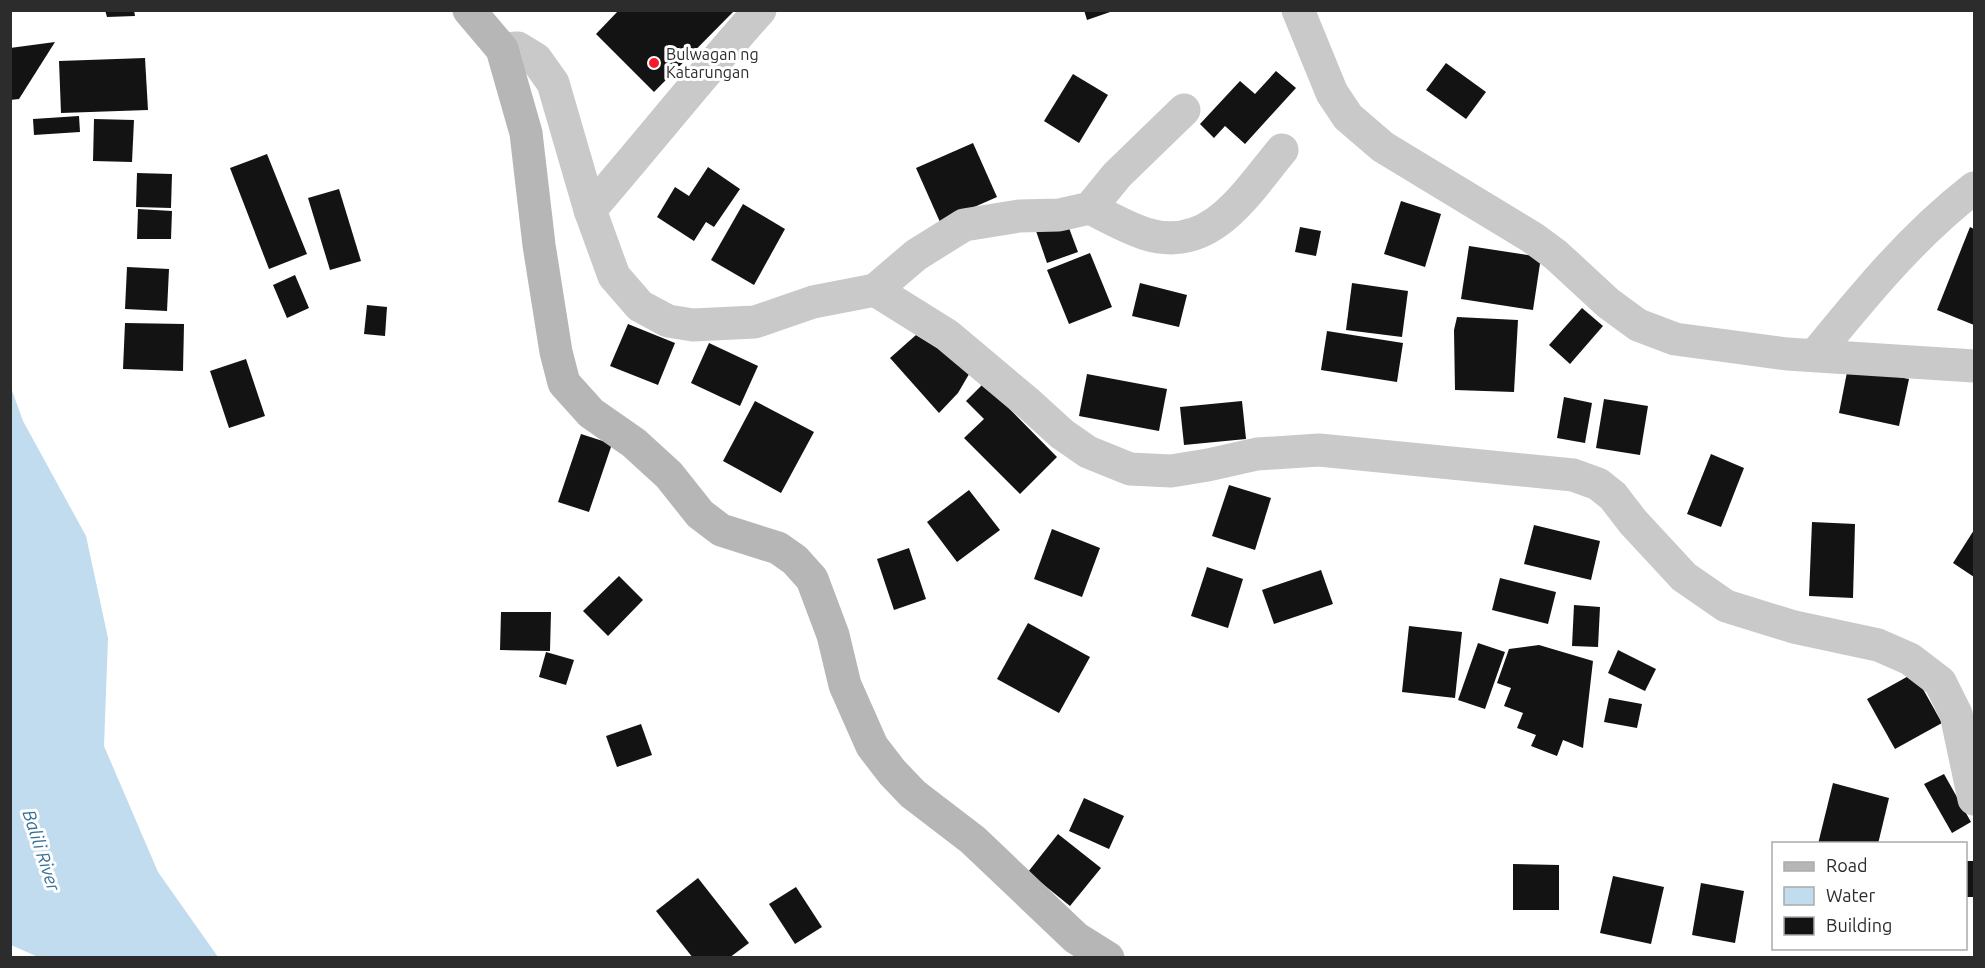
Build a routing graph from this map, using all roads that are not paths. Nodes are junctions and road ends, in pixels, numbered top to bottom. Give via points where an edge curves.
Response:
1 (469, 10) edge
2 (760, 10) edge
3 (1298, 10) edge
4 (502, 49) junction
5 (1184, 110) dead end
6 (1282, 150) dead end
7 (1974, 188) edge
8 (1090, 208) junction
9 (590, 210) junction
10 (875, 290) junction
11 (1815, 355) junction
12 (1974, 366) edge
13 (1974, 799) edge
14 (1108, 957) edge

1 - 4 street
2 - 9 street
3 - 11 street via 1332,93 1348,117 1383,147 1533,238 1638,325 1675,339
4 - 9 street via 518,48 536,58 554,83
4 - 14 street via 526,133 543,269 564,383 591,413 634,443 669,475 700,514 721,530 778,548 795,560 812,579 833,635 845,685 872,746 891,772 913,794 974,840 1076,938
5 - 8 street via 1117,175
6 - 8 street via 1228,215 1202,232 1174,239 1145,234
7 - 11 street via 1916,237
8 - 10 street via 964,225 916,255
9 - 10 street via 614,276 639,306 668,321 693,325 754,322 813,302
10 - 13 street via 947,335 1079,446 1131,469 1171,471 1257,454 1319,450 1574,475 1598,484 1684,577 1726,606 1794,627 1878,645 1910,659 1940,682 1956,714
11 - 12 street

